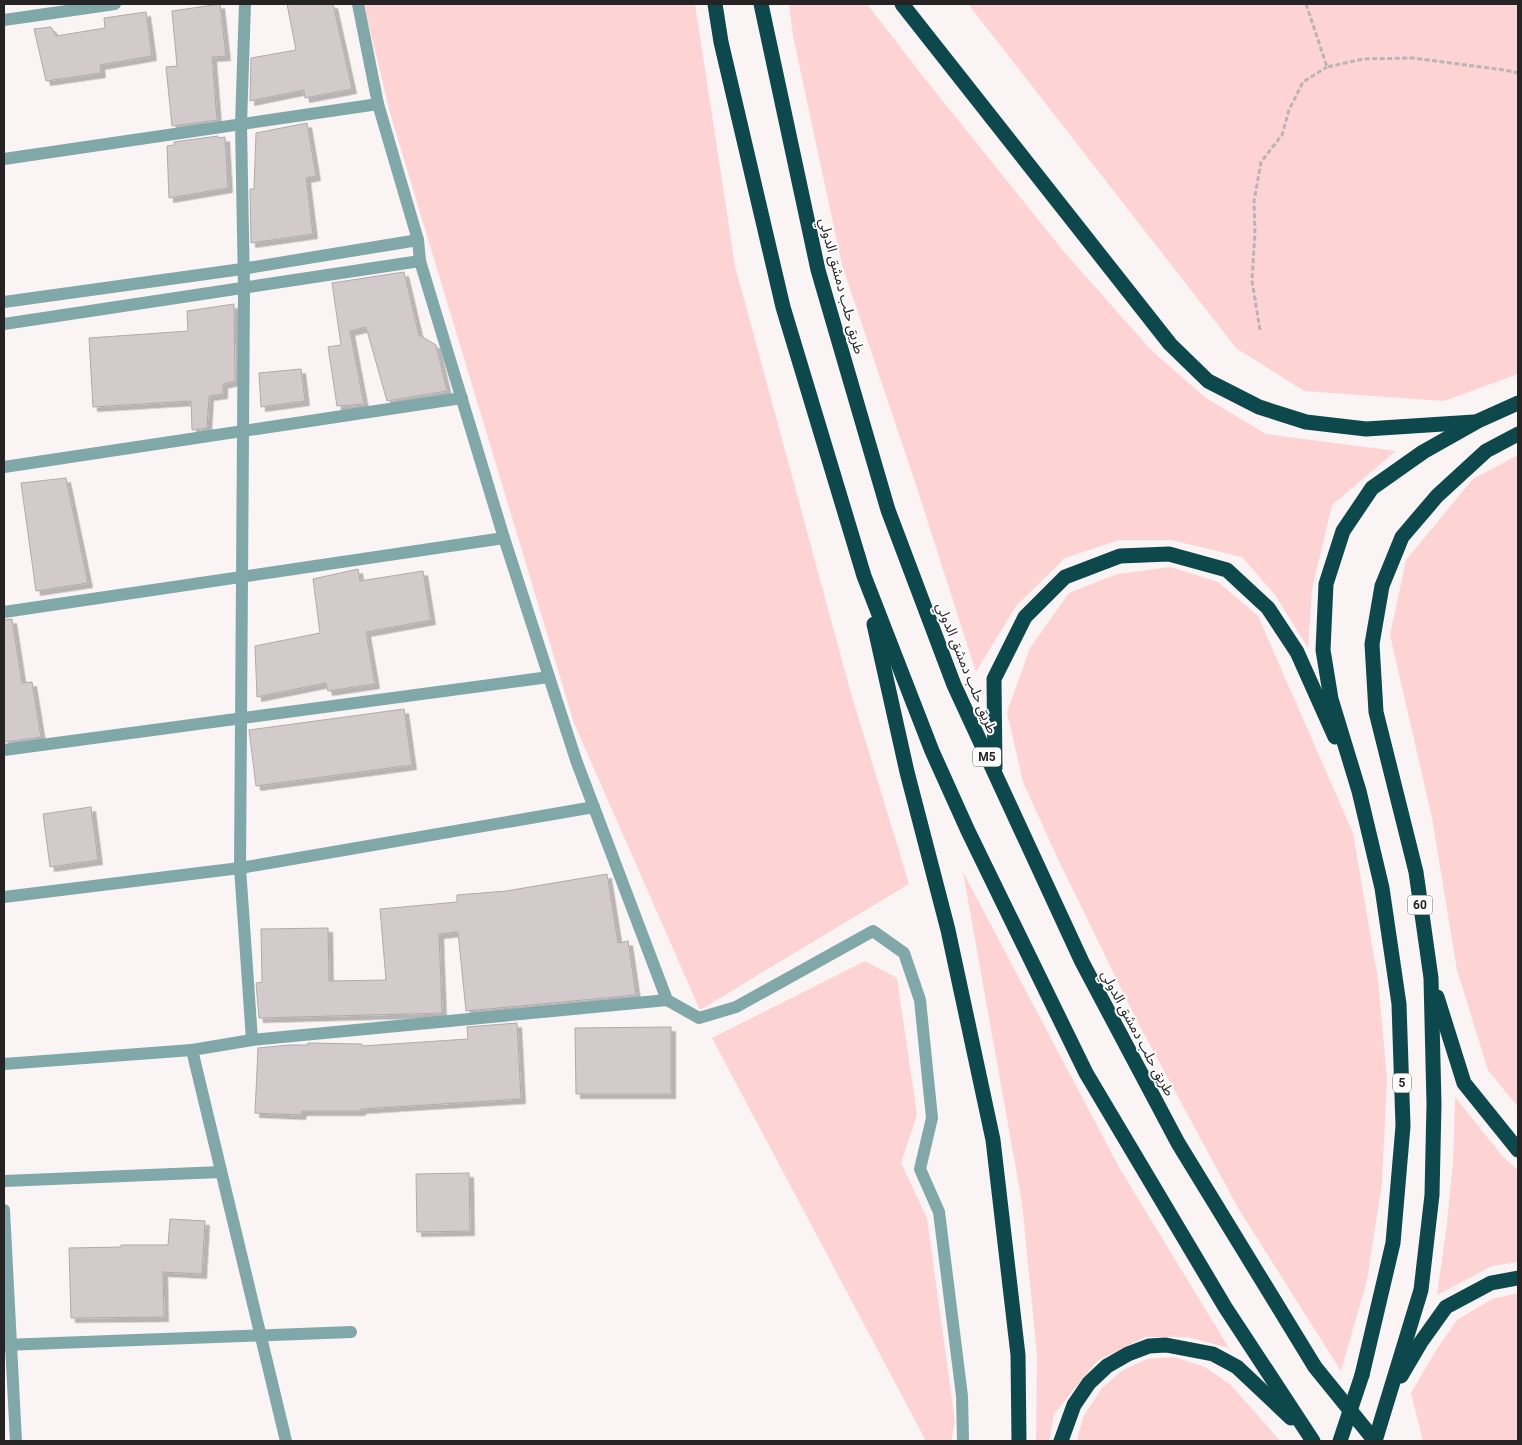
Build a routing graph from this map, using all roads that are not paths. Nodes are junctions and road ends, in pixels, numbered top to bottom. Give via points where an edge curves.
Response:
1 (115, 4) edge
2 (245, 4) edge
3 (358, 4) edge
4 (715, 4) edge
5 (762, 4) edge
6 (902, 4) edge
7 (4, 20) edge
8 (378, 104) junction
9 (240, 124) junction
10 (4, 159) edge
11 (418, 240) junction
12 (420, 261) junction
13 (242, 269) junction
14 (244, 288) junction
15 (4, 302) edge
16 (4, 324) edge
17 (462, 398) junction
18 (1518, 403) edge
19 (1478, 422) junction
20 (243, 430) junction
21 (1518, 434) edge
22 (4, 467) edge
23 (504, 538) junction
24 (864, 576) junction
25 (242, 577) junction
26 (4, 612) edge
27 (550, 677) junction
28 (241, 719) junction
29 (4, 750) edge
30 (995, 776) junction
31 (1359, 791) junction
32 (594, 807) junction
33 (240, 868) junction
34 (4, 896) edge
35 (1431, 978) junction
36 (667, 1000) junction
37 (252, 1040) junction
38 (192, 1050) junction
39 (4, 1064) edge
40 (1518, 1150) edge
41 (221, 1172) junction
42 (4, 1181) edge
43 (4, 1210) edge
44 (1518, 1278) edge
45 (351, 1332) dead end
46 (261, 1336) junction
47 (7, 1345) edge
48 (1388, 1397) junction
49 (1312, 1440) edge
50 (16, 1441) edge
51 (286, 1441) edge
52 (963, 1441) edge
53 (1019, 1441) edge
54 (1061, 1441) edge
55 (1340, 1441) edge
56 (1375, 1441) edge

1 - 7 street
2 - 9 street
3 - 8 street
4 - 24 highway via 783,307
5 - 30 highway, طريق حلب دمشق الدولي / M5 via 818,270 888,510 954,684
6 - 19 highway via 1170,344 1208,381 1259,407 1306,422 1366,430
8 - 9 street
8 - 11 street
9 - 10 street
9 - 13 street
11 - 12 street
11 - 13 street
12 - 14 street
12 - 17 street
13 - 14 street
13 - 15 street
14 - 16 street
14 - 20 street
17 - 20 street
17 - 23 street
18 - 19 highway
19 - 31 highway via 1423,452 1372,488 1343,531 1326,584 1323,650 1331,699
20 - 22 street
20 - 25 street
21 - 35 highway, 60 via 1486,451 1436,496 1402,537 1382,586 1372,644 1376,712 1416,872
23 - 25 street
23 - 27 street
24 - 49 highway via 932,751 1086,1073 1225,1307
24 - 53 highway via 948,930 993,1140 1018,1355
25 - 26 street
25 - 28 street
27 - 28 street
27 - 32 street
28 - 29 street
28 - 33 street
30 - 31 highway via 994,679 1025,617 1065,577 1120,556 1169,554 1228,570 1268,608 1297,652
30 - 56 highway, طريق حلب دمشق الدولي / M5 via 1082,962 1178,1143 1315,1367
31 - 55 highway, 5, bridge via 1382,888 1399,1004 1403,1126 1393,1243 1362,1375
32 - 33 street
32 - 36 street
33 - 34 street
33 - 37 street
35 - 40 highway via 1464,1083
35 - 48 highway, 60 via 1432,1195 1421,1290
36 - 37 street
36 - 52 street via 699,1018 736,1007 873,931 904,953 920,1000 932,1118 920,1169 939,1212 962,1396
37 - 38 street
38 - 39 street
38 - 41 street
41 - 42 street
41 - 46 street
43 - 47 street
44 - 48 highway via 1491,1283 1446,1307
45 - 46 street
46 - 47 street
46 - 51 street
47 - 50 street
48 - 56 highway
49 - 54 highway via 1237,1367 1213,1354 1166,1344 1149,1346 1107,1366 1089,1383 1074,1405

